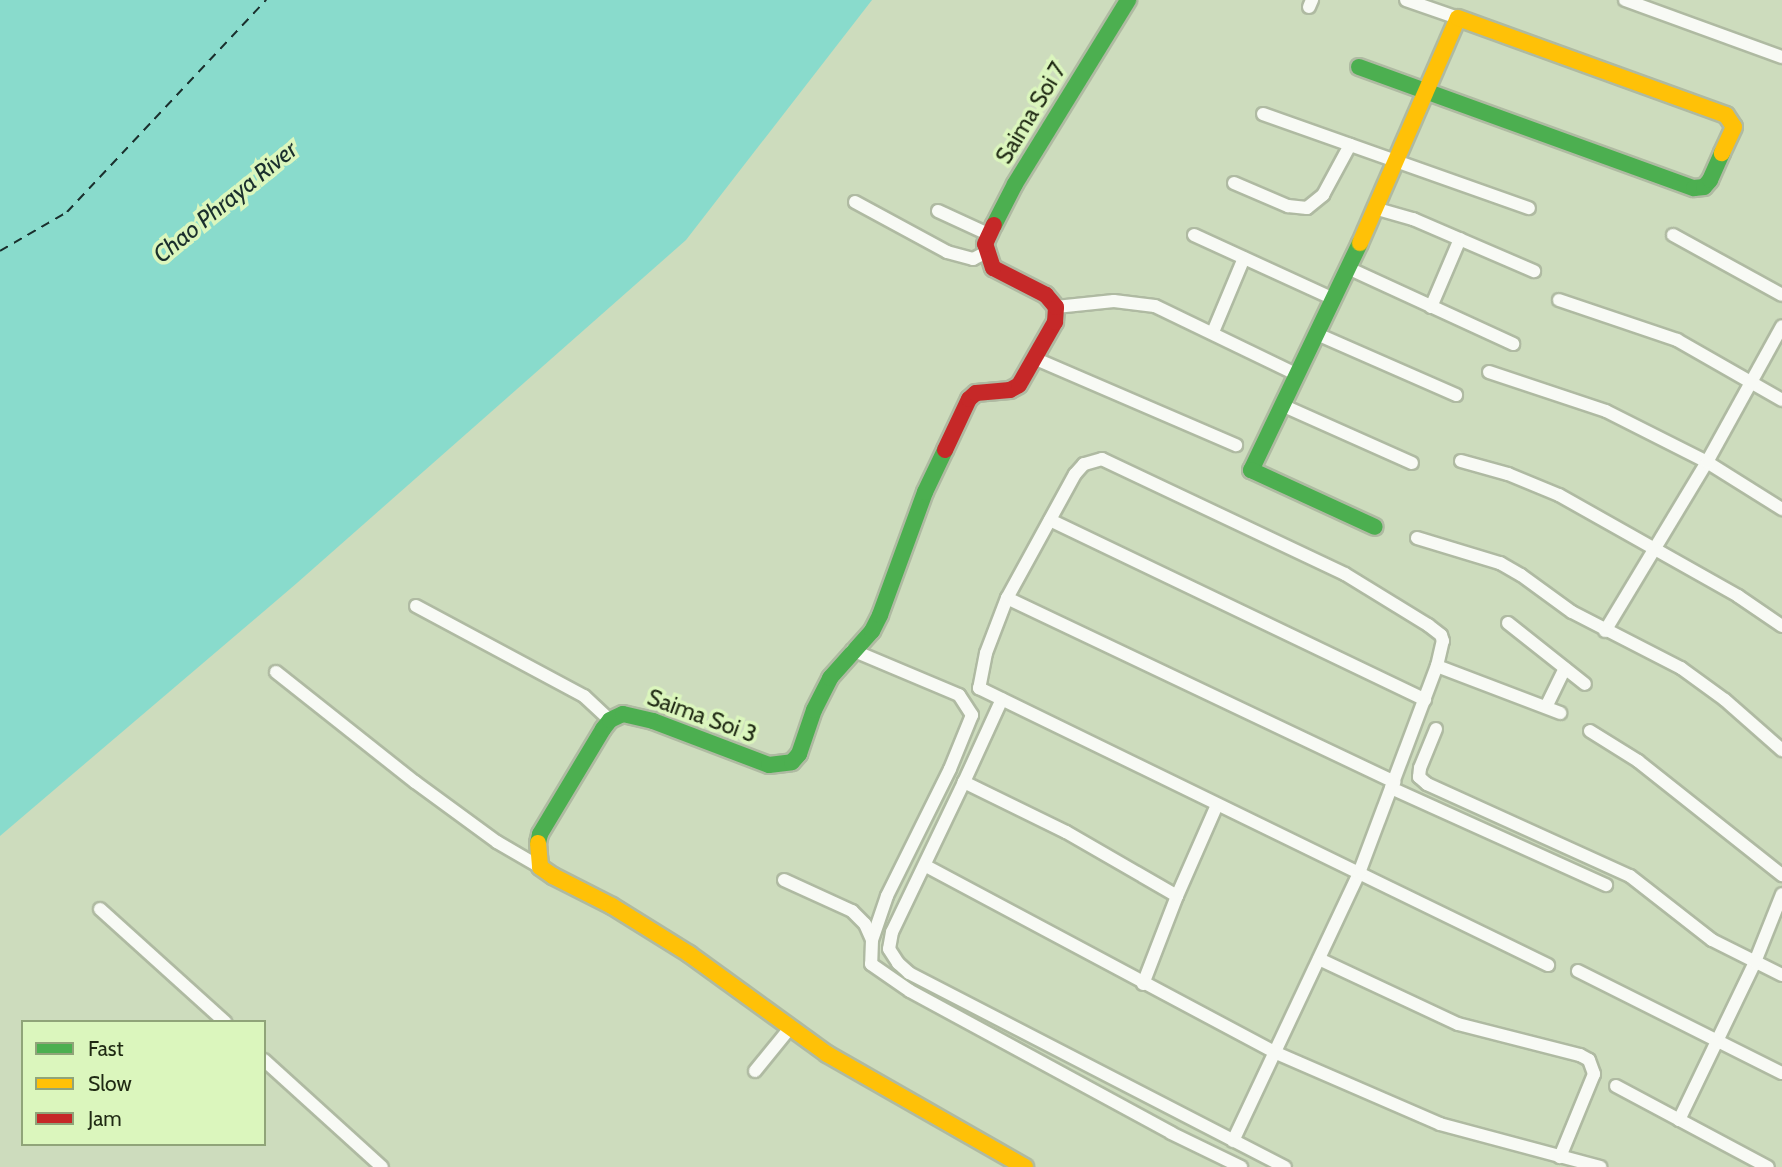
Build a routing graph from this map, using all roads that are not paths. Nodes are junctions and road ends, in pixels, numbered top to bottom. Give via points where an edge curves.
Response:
1 (1128, 0) edge
2 (1406, 0) edge
3 (1625, 0) edge
4 (1458, 18) junction
5 (1782, 57) edge
6 (1359, 67) dead end
7 (1427, 89) junction
8 (1263, 114) dead end
9 (1350, 145) junction
10 (1395, 160) junction
11 (1234, 183) dead end
12 (855, 202) dead end
13 (1374, 208) junction
14 (1529, 208) dead end
15 (938, 211) dead end
16 (988, 234) junction
17 (1673, 234) dead end
18 (1194, 235) dead end
19 (1460, 239) junction
20 (985, 253) junction
21 (1244, 258) junction
22 (1348, 268) junction
23 (1534, 271) dead end
24 (1782, 295) edge
25 (1334, 299) junction
26 (1559, 300) dead end
27 (1056, 307) junction
28 (1431, 307) junction
29 (1782, 326) edge
30 (1213, 332) junction
31 (1317, 334) junction
32 (1513, 344) dead end
33 (1036, 359) junction
34 (1489, 372) dead end
35 (1298, 375) junction
36 (1752, 382) junction
37 (1456, 395) dead end
38 (1782, 400) edge
39 (1284, 406) junction
40 (1236, 445) dead end
41 (1461, 461) dead end
42 (1707, 462) junction
43 (1412, 463) dead end
44 (1782, 509) edge
45 (1050, 520) junction
46 (1375, 527) dead end
47 (1417, 538) dead end
48 (1654, 547) junction
49 (1007, 598) junction
50 (416, 606) dead end
51 (1508, 623) dead end
52 (1782, 626) edge
53 (1605, 631) junction
54 (852, 650) junction
55 (1437, 666) junction
56 (1564, 668) junction
57 (276, 672) dead end
58 (1585, 684) dead end
59 (1002, 699) junction
60 (1425, 700) junction
61 (1546, 708) junction
62 (1560, 713) dead end
63 (610, 720) junction
64 (1436, 729) dead end
65 (1590, 731) dead end
66 (1782, 750) edge
67 (964, 782) junction
68 (1393, 785) junction
69 (1217, 805) junction
70 (926, 866) junction
71 (540, 867) junction
72 (1359, 873) junction
73 (1782, 876) edge
74 (784, 880) dead end
75 (1606, 885) dead end
76 (1782, 894) edge
77 (1177, 897) junction
78 (100, 909) dead end
79 (872, 940) junction
80 (1319, 959) junction
81 (1755, 962) junction
82 (1548, 965) dead end
83 (1578, 971) dead end
84 (1782, 975) edge
85 (1143, 984) junction
86 (223, 1020) edge
87 (790, 1028) junction
88 (1718, 1042) junction
89 (1274, 1052) junction
90 (266, 1062) edge
91 (755, 1071) dead end
92 (1782, 1073) edge
93 (1616, 1086) dead end
94 (1679, 1120) junction
95 (1233, 1141) junction
96 (1562, 1161) edge
97 (382, 1167) edge
98 (1025, 1167) edge
99 (1241, 1167) edge
100 (1285, 1167) edge
101 (1600, 1167) edge
102 (1768, 1167) edge

1 - 16 street, Saima Soi 7
2 - 4 street
3 - 5 street
4 - 7 street
4 - 7 street via 1726,115 1734,127 1710,180 1704,187 1694,188
6 - 7 street
7 - 10 street
8 - 9 street
9 - 10 street
9 - 11 street via 1329,185 1307,208 1288,206
10 - 13 street
10 - 14 street
12 - 20 street via 947,252 973,259
13 - 19 street
13 - 22 street
15 - 16 street
16 - 20 street, Saima Soi 7
17 - 24 street
18 - 21 street
19 - 23 street
19 - 28 street
20 - 27 street via 993,268 1046,295
21 - 25 street
21 - 30 street
22 - 25 street
22 - 28 street
25 - 31 street
26 - 36 street via 1677,341
27 - 30 street via 1130,302 1164,309
27 - 33 street, Saima Soi 3 via 1055,321
28 - 32 street
29 - 36 street
30 - 35 street
31 - 35 street
31 - 37 street
33 - 40 street
33 - 54 street, Saima Soi 3 via 1020,385 976,393 970,399 925,492 880,615 872,631
34 - 42 street via 1606,411
35 - 39 street
36 - 38 street
36 - 42 street
39 - 43 street
39 - 46 street via 1251,470
41 - 48 street via 1559,495
42 - 44 street
42 - 48 street
45 - 49 street
45 - 55 street via 1075,474 1084,464 1102,458 1345,574 1428,625 1443,640
45 - 60 street
47 - 53 street via 1500,563
48 - 52 street
48 - 53 street
49 - 59 street via 986,653 979,688
49 - 68 street
50 - 63 street via 584,696
51 - 56 street
53 - 66 street via 1681,668 1725,699
54 - 63 street, Saima Soi 3 via 823,690 799,754 785,765 769,765 631,714
54 - 79 street via 959,695 972,715 887,896
55 - 60 street
55 - 61 street
56 - 58 street
56 - 61 street
57 - 71 street via 415,782 497,842
59 - 67 street
59 - 69 street
60 - 68 street
61 - 62 street
63 - 71 street via 540,834
64 - 81 street via 1420,768 1419,777 1427,784 1630,876 1712,940
65 - 73 street via 1638,761
67 - 70 street
67 - 77 street via 1066,832
68 - 72 street
68 - 75 street
69 - 72 street
69 - 77 street
70 - 85 street
70 - 95 street via 892,932 889,949 904,968
71 - 87 street via 689,954
72 - 80 street
72 - 82 street
74 - 79 street via 852,911 865,923
76 - 81 street
77 - 85 street
78 - 86 street
79 - 99 street via 871,964 911,991
80 - 89 street
80 - 96 street via 1458,1024 1589,1060 1594,1074
81 - 84 street
81 - 88 street
83 - 88 street
85 - 89 street
87 - 91 street
87 - 98 street
88 - 92 street
88 - 94 street
89 - 95 street
89 - 96 street via 1440,1124
90 - 97 street
93 - 94 street
94 - 102 street
95 - 100 street
96 - 101 street

